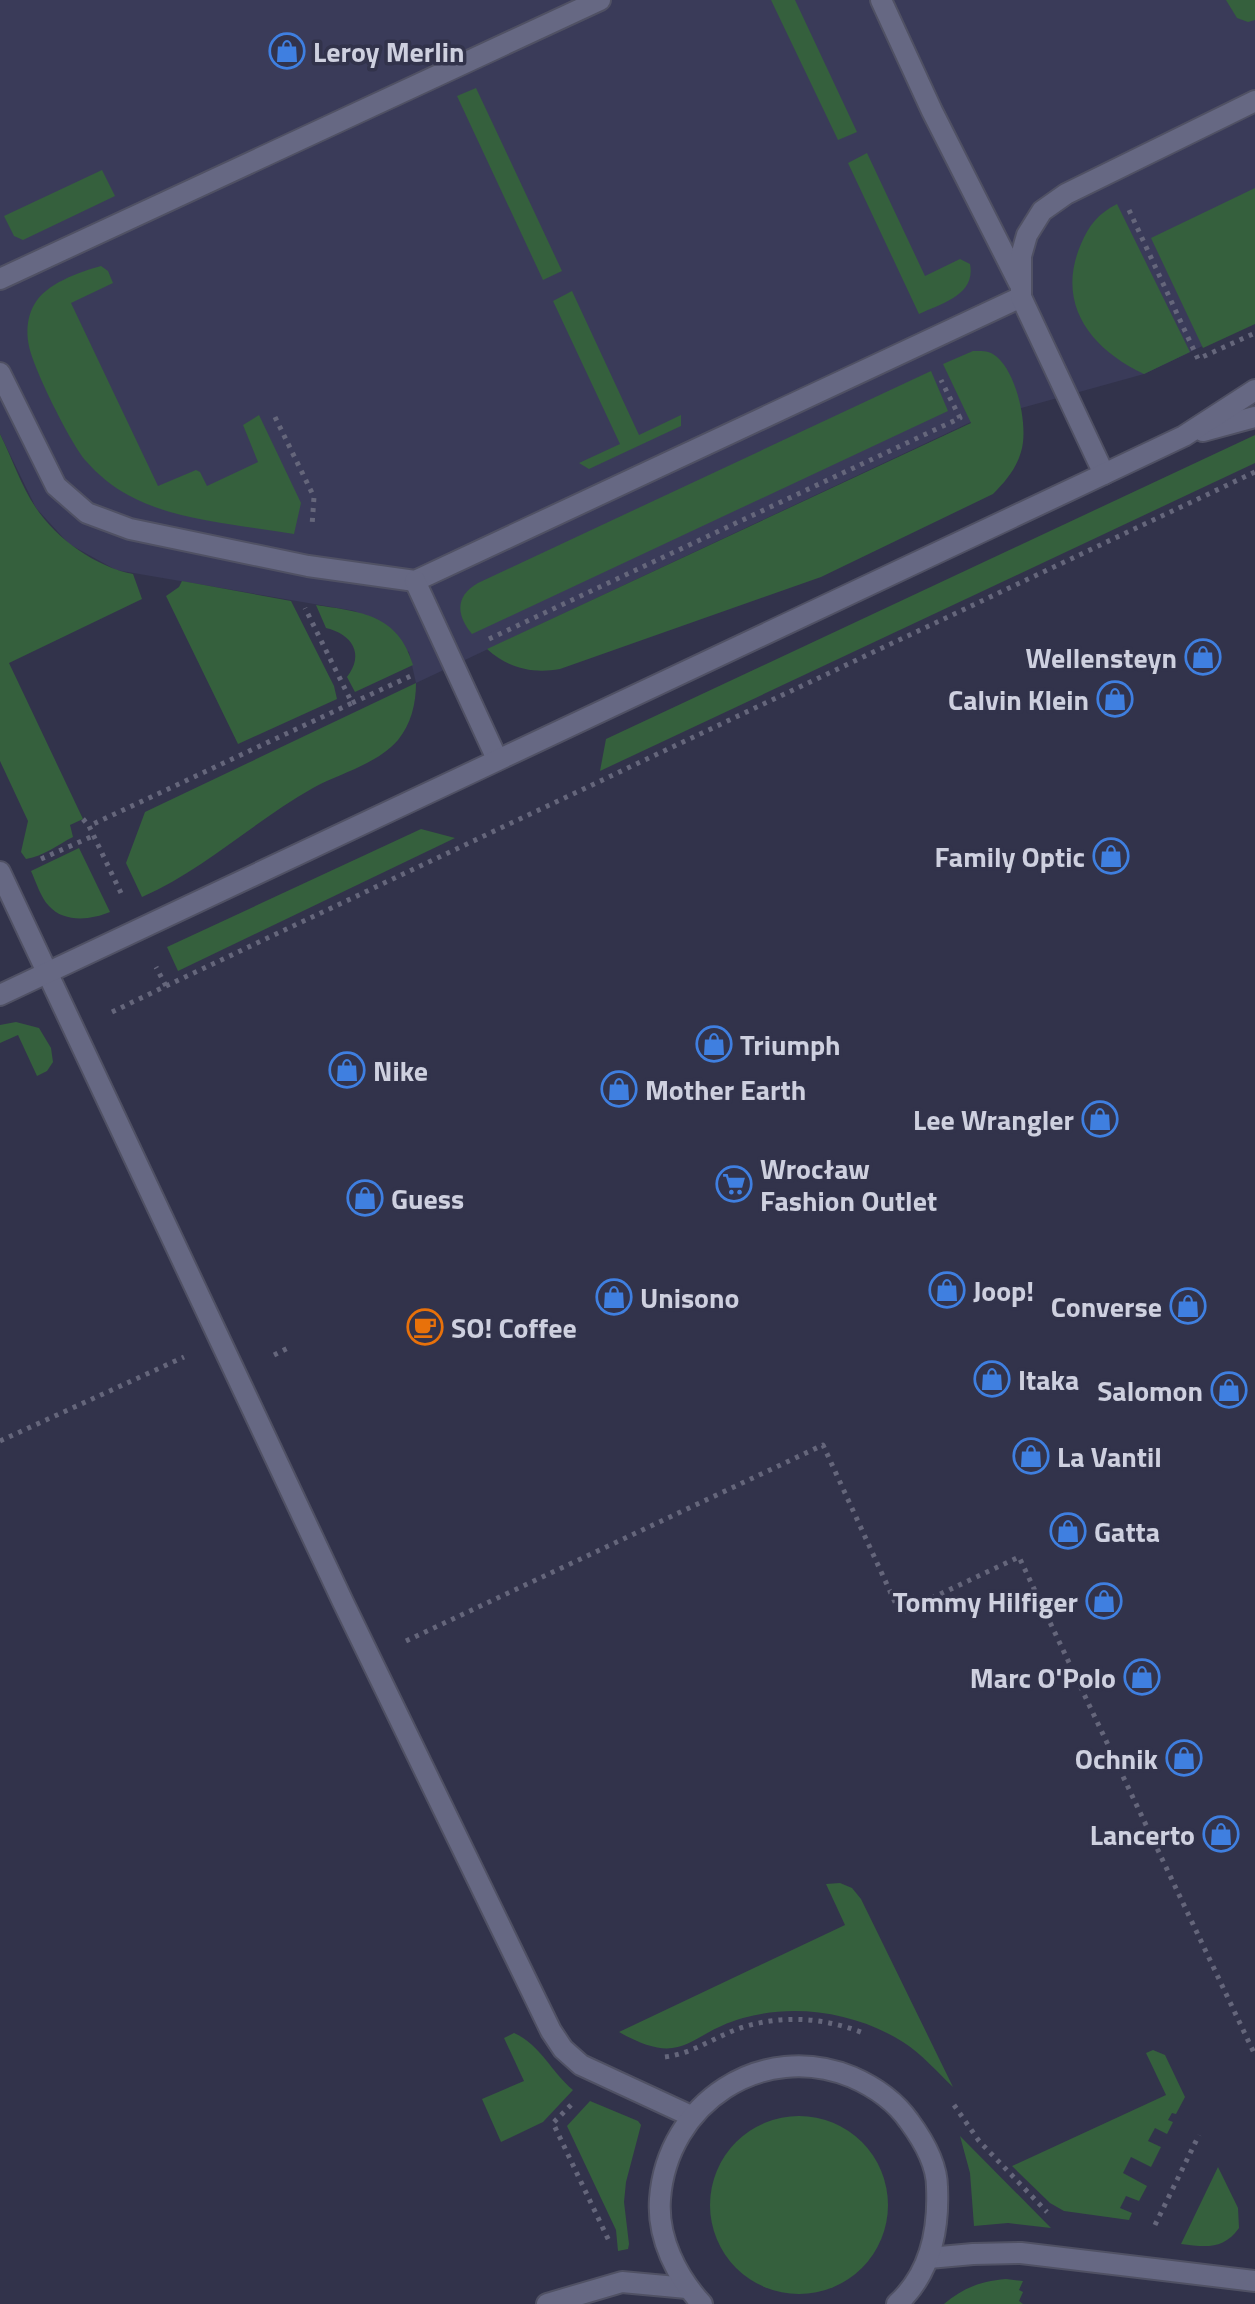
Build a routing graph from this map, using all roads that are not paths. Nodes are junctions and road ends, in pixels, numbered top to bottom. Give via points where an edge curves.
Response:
1 (600, 0) edge
2 (881, 0) edge
3 (1255, 101) edge
4 (0, 279) edge
5 (1020, 290) junction
6 (0, 373) edge
7 (1255, 390) edge
8 (1255, 417) edge
9 (1184, 436) junction
10 (1104, 474) junction
11 (415, 581) junction
12 (497, 759) junction
13 (1, 874) edge
14 (49, 972) junction
15 (0, 995) edge
16 (691, 2116) junction
17 (929, 2258) junction
18 (1255, 2281) edge
19 (687, 2288) junction
20 (902, 2302) edge
21 (547, 2304) edge
22 (702, 2304) edge

1 - 4 lane
2 - 5 lane
3 - 5 lane via 1111,170 1042,211 1021,256
5 - 10 lane
5 - 11 lane via 924,343
6 - 11 lane via 56,486 87,513 130,529 308,566
7 - 9 lane
8 - 9 lane
9 - 10 lane
10 - 12 lane
11 - 12 lane
12 - 14 lane
13 - 14 lane
14 - 15 lane
14 - 16 lane via 355,1628 551,2031 581,2065
16 - 17 lane via 721,2089 756,2072 795,2066 834,2070 871,2085 901,2110 924,2143 937,2180 939,2219
16 - 19 lane via 668,2156 659,2201 666,2247
17 - 18 lane via 1021,2253
17 - 20 lane
19 - 21 lane via 622,2282
19 - 22 lane

